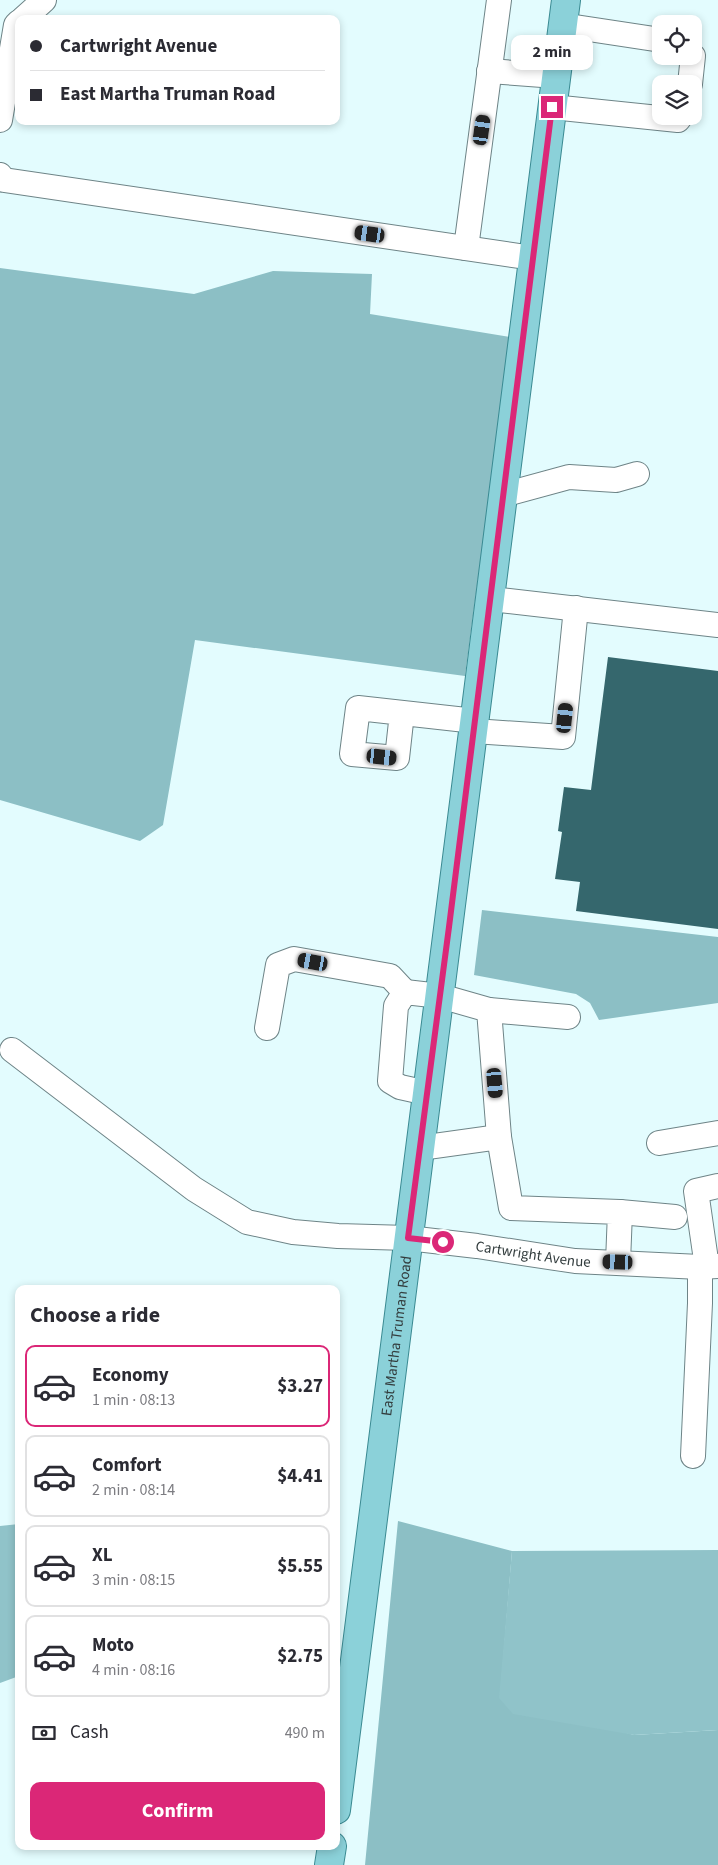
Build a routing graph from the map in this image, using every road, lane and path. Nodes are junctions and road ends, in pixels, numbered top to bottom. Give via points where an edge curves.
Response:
1 (44, 0) edge
2 (499, 0) edge
3 (564, 13) edge
4 (27, 15) edge
5 (15, 31) edge
6 (652, 37) edge
7 (490, 71) junction
8 (556, 76) junction
9 (552, 107) junction
10 (652, 117) edge
11 (0, 120) edge
12 (0, 175) edge
13 (466, 248) junction
14 (533, 258) junction
15 (637, 474) dead end
16 (504, 495) junction
17 (491, 599) junction
18 (576, 608) junction
19 (718, 624) edge
20 (402, 713) dead end
21 (474, 726) junction
22 (405, 992) junction
23 (440, 996) junction
24 (489, 1010) junction
25 (568, 1017) dead end
26 (267, 1028) dead end
27 (12, 1050) dead end
28 (427, 1093) junction
29 (718, 1133) edge
30 (499, 1137) junction
31 (659, 1143) dead end
32 (420, 1148) junction
33 (718, 1186) edge
34 (620, 1212) junction
35 (675, 1217) dead end
36 (711, 1236) edge
37 (408, 1238) junction
38 (618, 1262) junction
39 (709, 1267) edge
40 (693, 1456) dead end
41 (340, 1744) edge
42 (331, 1850) edge
43 (329, 1865) edge

1 - 4 street
2 - 7 street
3 - 6 street
3 - 8 main road, East Martha Truman Road
5 - 11 street
7 - 8 street
7 - 13 street
8 - 9 main road, East Martha Truman Road
9 - 10 street
9 - 14 main road, East Martha Truman Road
12 - 13 street via 4,180
13 - 14 street
14 - 16 main road, East Martha Truman Road
15 - 16 street via 616,480 569,477
16 - 17 main road, East Martha Truman Road
17 - 18 street
17 - 21 main road, East Martha Truman Road
18 - 19 street
18 - 21 street via 563,737
20 - 21 street
21 - 23 main road, East Martha Truman Road
22 - 23 street
22 - 26 street via 390,976 294,959 278,965
22 - 28 street via 396,1006 390,1081 400,1087
23 - 24 street
23 - 28 main road, East Martha Truman Road
24 - 25 street
24 - 30 street
27 - 37 street, Cartwright Avenue via 194,1189 246,1222 302,1233
28 - 32 main road, East Martha Truman Road
29 - 31 street
30 - 32 street
30 - 34 street via 511,1208
32 - 37 main road, East Martha Truman Road
33 - 36 street via 696,1190
34 - 35 street
34 - 38 street
36 - 39 street
37 - 38 street, Cartwright Avenue via 575,1261
37 - 41 main road, East Martha Truman Road via 388,1408
38 - 39 street, Cartwright Avenue
39 - 40 street via 700,1303
42 - 43 main road

